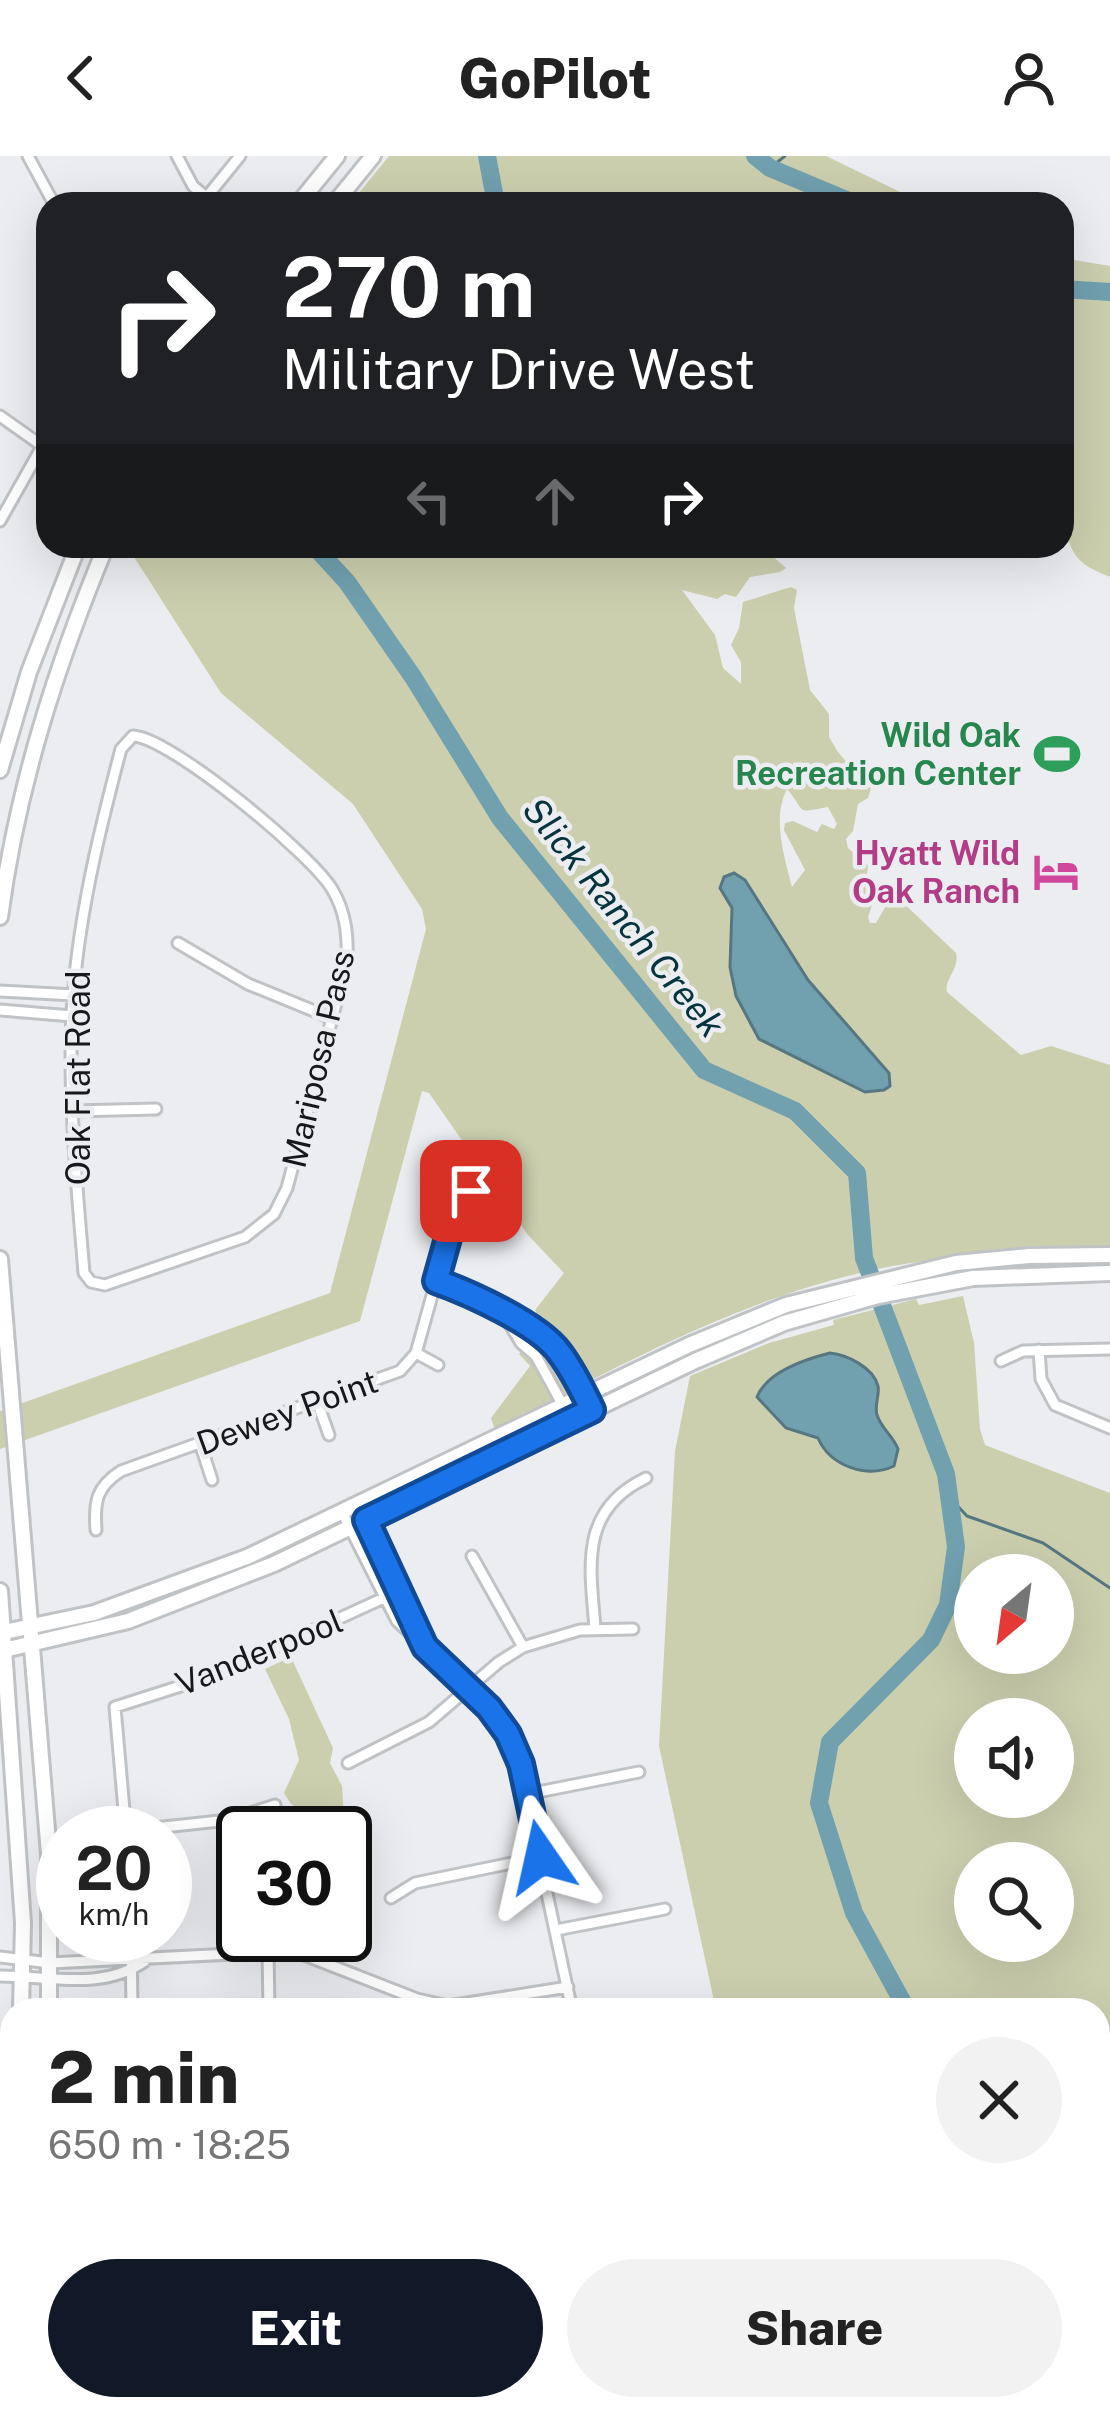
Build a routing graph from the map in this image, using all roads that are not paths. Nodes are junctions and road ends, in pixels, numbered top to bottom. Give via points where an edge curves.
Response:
1 (28, 156) edge
2 (177, 156) edge
3 (240, 156) edge
4 (338, 156) edge
5 (374, 156) edge
6 (48, 192) edge
7 (198, 192) edge
8 (210, 192) edge
9 (308, 192) edge
10 (344, 192) edge
11 (0, 416) edge
12 (36, 438) edge
13 (36, 461) edge
14 (0, 521) edge
15 (73, 558) edge
16 (101, 558) edge
17 (133, 736) joint
18 (0, 770) edge
19 (0, 917) edge
20 (178, 943) dead end
21 (0, 991) edge
22 (41, 993) junction
23 (74, 995) junction
24 (0, 1010) edge
25 (40, 1013) junction
26 (72, 1016) junction
27 (332, 1018) junction
28 (156, 1109) dead end
29 (73, 1111) junction
30 (471, 1191) dead end
31 (1110, 1255) edge
32 (0, 1259) edge
33 (1110, 1273) edge
34 (436, 1281) junction
35 (91, 1282) joint
36 (503, 1314) junction
37 (551, 1344) junction
38 (1110, 1348) edge
39 (1039, 1349) junction
40 (416, 1353) junction
41 (536, 1356) junction
42 (1001, 1361) dead end
43 (438, 1365) dead end
44 (584, 1394) junction
45 (316, 1401) junction
46 (563, 1405) junction
47 (592, 1410) junction
48 (571, 1420) junction
49 (1110, 1428) edge
50 (329, 1436) dead end
51 (200, 1443) junction
52 (646, 1478) dead end
53 (212, 1480) dead end
54 (358, 1502) junction
55 (341, 1510) junction
56 (366, 1520) junction
57 (349, 1527) junction
58 (96, 1530) dead end
59 (380, 1546) junction
60 (362, 1555) junction
61 (472, 1556) dead end
62 (400, 1590) junction
63 (0, 1591) edge
64 (383, 1599) junction
65 (595, 1628) junction
66 (29, 1629) junction
67 (633, 1629) dead end
68 (2, 1633) edge
69 (30, 1646) junction
70 (425, 1647) junction
71 (523, 1647) junction
72 (2, 1651) edge
73 (470, 1688) junction
74 (348, 1763) dead end
75 (639, 1772) dead end
76 (528, 1794) junction
77 (274, 1805) dead end
78 (124, 1806) edge
79 (192, 1824) edge
80 (541, 1857) junction
81 (391, 1898) dead end
82 (665, 1909) dead end
83 (556, 1930) junction
84 (216, 1955) edge
85 (0, 1957) edge
86 (23, 1957) junction
87 (66, 1962) edge
88 (81, 1962) edge
89 (94, 1962) edge
90 (268, 1962) edge
91 (327, 1962) edge
92 (50, 1963) junction
93 (131, 1965) junction
94 (0, 1976) edge
95 (23, 1976) junction
96 (82, 1979) junction
97 (49, 1980) junction
98 (568, 1987) junction
99 (22, 1998) edge
100 (49, 1998) edge
101 (132, 1998) edge
102 (269, 1998) edge
103 (414, 1998) edge
104 (509, 1998) edge
105 (570, 1998) edge

1 - 6 street
2 - 7 street
3 - 8 street
4 - 9 main road
5 - 10 main road
11 - 12 street
13 - 14 street
15 - 18 main road
16 - 19 main road via 48,698
17 - 23 street, Oak Flat Road via 121,749 90,867
17 - 27 street, Mariposa Pass via 179,756 323,875 348,940
20 - 27 street via 248,984
21 - 22 street
22 - 23 street
22 - 25 street
23 - 26 street, Oak Flat Road
24 - 25 street
25 - 26 street
26 - 29 street, Oak Flat Road
27 - 35 street, Mariposa Pass via 274,1214 245,1237 105,1285
28 - 29 street
29 - 35 street, Oak Flat Road via 84,1273
30 - 34 street, Dewey Point via 457,1206
31 - 44 main road via 919,1270 818,1295
32 - 66 main road
33 - 47 main road via 974,1278 822,1312
34 - 36 street
34 - 40 street, Dewey Point
36 - 37 street
36 - 41 street
37 - 41 street
37 - 44 street
38 - 39 street
39 - 42 street
39 - 49 street via 1055,1405
40 - 43 street
40 - 45 street, Dewey Point via 400,1371
41 - 46 street
44 - 46 main road
44 - 47 street
45 - 50 street
45 - 51 street, Dewey Point
46 - 48 street
46 - 54 main road
47 - 48 main road
48 - 56 main road
51 - 53 street
51 - 58 street, Dewey Point via 106,1481 94,1506
52 - 65 street via 614,1500 595,1531
54 - 55 main road
54 - 56 street
55 - 57 street
55 - 66 main road via 189,1581
56 - 57 main road
56 - 59 street
57 - 60 street
57 - 69 main road via 176,1605
59 - 60 street
59 - 62 street
60 - 64 street
61 - 71 street
62 - 64 street, Vanderpool
62 - 70 street
63 - 68 main road
64 - 70 street
64 - 78 street, Vanderpool via 218,1674 115,1707
65 - 67 street
65 - 71 street
66 - 68 main road
66 - 69 main road
68 - 72 main road
69 - 72 main road
69 - 92 main road
70 - 73 street
71 - 73 street
72 - 86 main road
73 - 74 street via 429,1722
73 - 76 street via 508,1734
75 - 76 street
76 - 80 street
77 - 79 street
80 - 81 street via 416,1883
80 - 83 street
82 - 83 street
83 - 98 street
84 - 93 street
85 - 86 street
86 - 92 street
86 - 95 main road
87 - 92 street
88 - 96 street
89 - 93 street
90 - 102 street
91 - 103 street
92 - 97 main road
93 - 96 street via 112,1977
93 - 101 street
94 - 95 street
95 - 97 street
95 - 99 main road
96 - 97 street
97 - 100 main road
98 - 104 street
98 - 105 street

